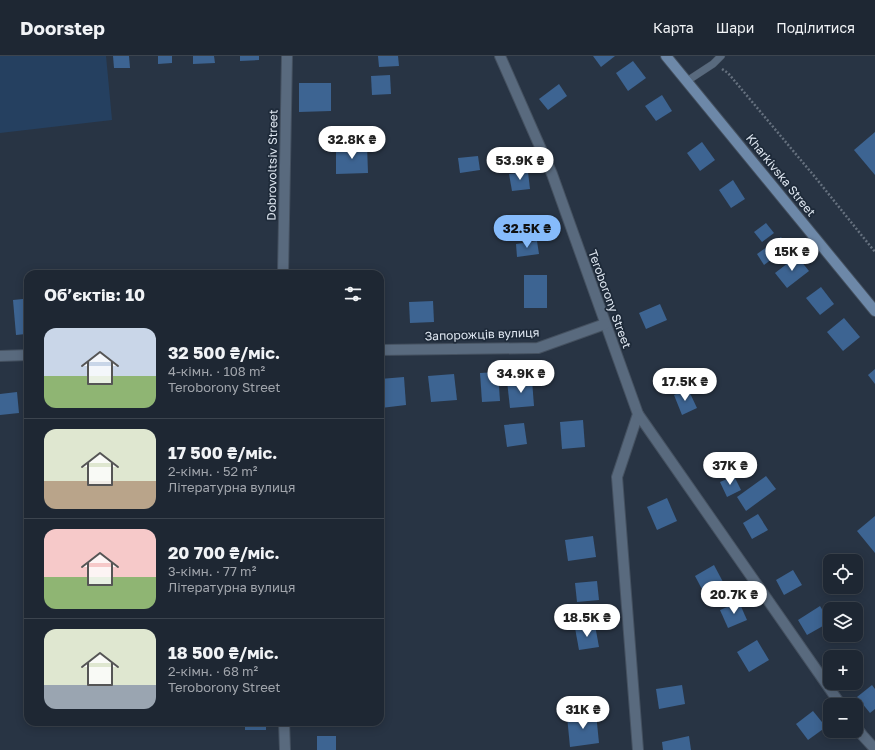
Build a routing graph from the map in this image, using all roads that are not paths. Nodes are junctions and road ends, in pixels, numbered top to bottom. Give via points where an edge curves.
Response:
1 (287, 56) edge
2 (500, 56) edge
3 (666, 56) edge
4 (721, 56) edge
5 (687, 81) junction
6 (283, 270) edge
7 (875, 311) edge
8 (605, 324) junction
9 (384, 350) edge
10 (24, 355) edge
11 (0, 356) edge
12 (638, 414) junction
13 (836, 698) edge
14 (284, 726) edge
15 (863, 737) edge
16 (875, 749) edge
17 (284, 750) edge
18 (638, 750) edge

1 - 6 street, Dobrovoltsiv Street
2 - 8 street, Teroborony Street via 552,174
3 - 5 street, Kharkivska Street
4 - 5 lane
5 - 7 street, Kharkivska Street
8 - 9 street, Запорожців вулиця via 538,348
8 - 12 street, Teroborony Street
10 - 11 street
12 - 13 street, Teroborony Street
12 - 18 street via 617,477
14 - 17 street
15 - 16 street

